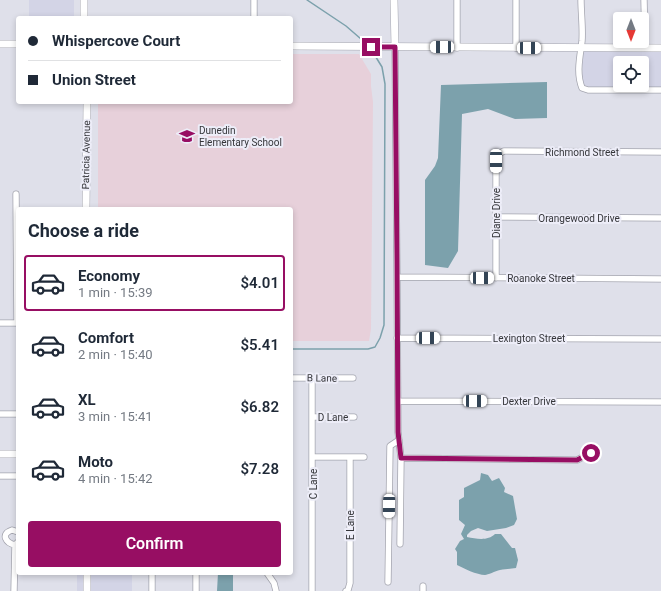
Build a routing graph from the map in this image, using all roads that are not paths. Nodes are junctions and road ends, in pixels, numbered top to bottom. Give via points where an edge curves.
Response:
1 (84, 0) edge
2 (254, 0) edge
3 (394, 0) edge
4 (457, 0) edge
5 (516, 0) edge
6 (581, 0) edge
7 (644, 0) edge
8 (644, 12) edge
9 (84, 16) edge
10 (254, 16) edge
11 (0, 44) edge
12 (16, 44) edge
13 (293, 46) edge
14 (395, 47) junction
15 (457, 48) junction
16 (516, 48) junction
17 (580, 48) junction
18 (613, 48) edge
19 (649, 48) edge
20 (661, 48) edge
21 (661, 90) edge
22 (87, 104) edge
23 (504, 151) joint
24 (661, 152) edge
25 (16, 194) dead end
26 (16, 207) edge
27 (86, 207) edge
28 (496, 217) junction
29 (661, 218) edge
30 (397, 277) junction
31 (496, 278) junction
32 (661, 279) edge
33 (0, 323) edge
34 (16, 323) edge
35 (397, 338) junction
36 (661, 339) edge
37 (293, 378) edge
38 (312, 378) junction
39 (353, 378) dead end
40 (398, 401) junction
41 (661, 402) edge
42 (0, 414) edge
43 (16, 414) edge
44 (313, 417) junction
45 (354, 417) dead end
46 (399, 440) junction
47 (591, 453) dead end
48 (0, 454) edge
49 (16, 454) edge
50 (313, 457) junction
51 (350, 457) junction
52 (364, 457) dead end
53 (401, 458) junction
54 (0, 476) edge
55 (16, 476) edge
56 (16, 531) edge
57 (16, 543) edge
58 (400, 544) dead end
59 (16, 572) edge
60 (87, 575) edge
61 (152, 575) edge
62 (196, 575) edge
63 (268, 575) edge
64 (388, 582) dead end
65 (14, 591) edge
66 (87, 591) edge
67 (152, 591) edge
68 (196, 591) edge
69 (276, 591) edge
70 (312, 591) edge
71 (346, 591) edge

1 - 9 street
2 - 10 street
3 - 14 street
4 - 15 street
5 - 16 street
6 - 17 street
7 - 8 street
11 - 12 street
13 - 14 street
14 - 15 street
14 - 30 street
15 - 16 street
16 - 17 street
17 - 18 street
17 - 21 street via 579,80 582,88
19 - 20 street
22 - 27 street, Patricia Avenue
23 - 24 street, Richmond Street
23 - 28 street, Diane Drive via 498,154 496,161
25 - 26 street
28 - 29 street, Orangewood Drive
28 - 31 street, Diane Drive
30 - 31 street, Roanoke Street
30 - 35 street
31 - 32 street, Roanoke Street
33 - 34 street
35 - 36 street, Lexington Street
35 - 40 street
37 - 38 street, B Lane
38 - 39 street, B Lane
38 - 44 street, C Lane
40 - 41 street, Dexter Drive
40 - 46 street
42 - 43 street
44 - 45 street, D Lane
44 - 50 street, C Lane
46 - 53 street
46 - 64 street via 390,446
47 - 53 street via 577,460
48 - 49 street
50 - 51 street
50 - 70 street, C Lane
51 - 52 street
51 - 71 street, E Lane via 350,583
53 - 58 street
54 - 55 street
56 - 57 street via 12,530 5,535 8,542
59 - 65 street
60 - 66 street
61 - 67 street
62 - 68 street
63 - 69 street

